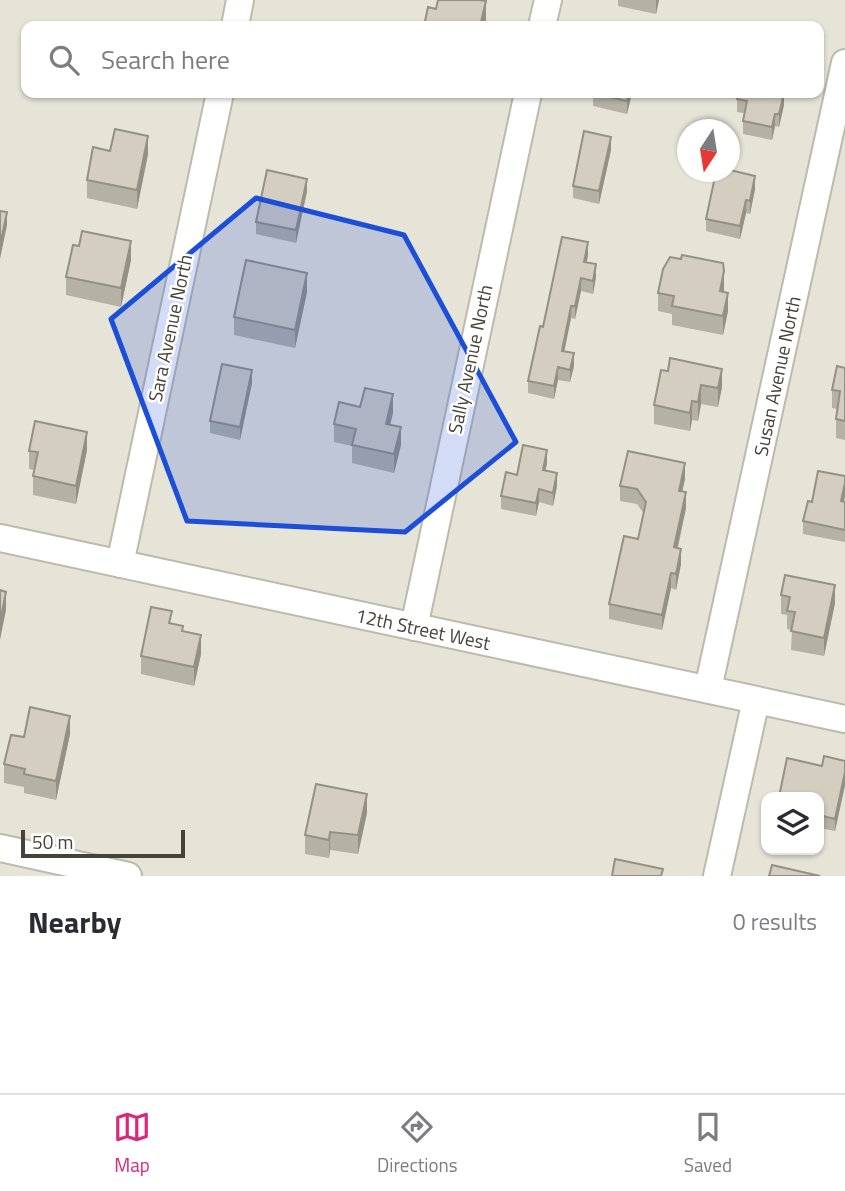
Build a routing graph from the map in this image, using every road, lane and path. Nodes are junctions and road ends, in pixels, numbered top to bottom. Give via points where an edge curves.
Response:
1 (240, 0) edge
2 (548, 0) edge
3 (235, 21) edge
4 (543, 21) edge
5 (845, 63) edge
6 (219, 98) edge
7 (527, 98) edge
8 (841, 102) edge
9 (0, 538) edge
10 (120, 564) junction
11 (414, 626) junction
12 (709, 690) junction
13 (755, 700) junction
14 (845, 719) edge
15 (0, 848) edge
16 (128, 876) edge
17 (717, 876) edge

1 - 3 street
2 - 4 street
5 - 8 street, Susan Avenue North
6 - 10 street, Sara Avenue North
7 - 11 street, Sally Avenue North
8 - 12 street, Susan Avenue North
9 - 10 street, 12th Street West
10 - 11 street, 12th Street West
11 - 12 street, 12th Street West
12 - 13 street, 12th Street West
13 - 14 street, 12th Street West
13 - 17 street
15 - 16 street

